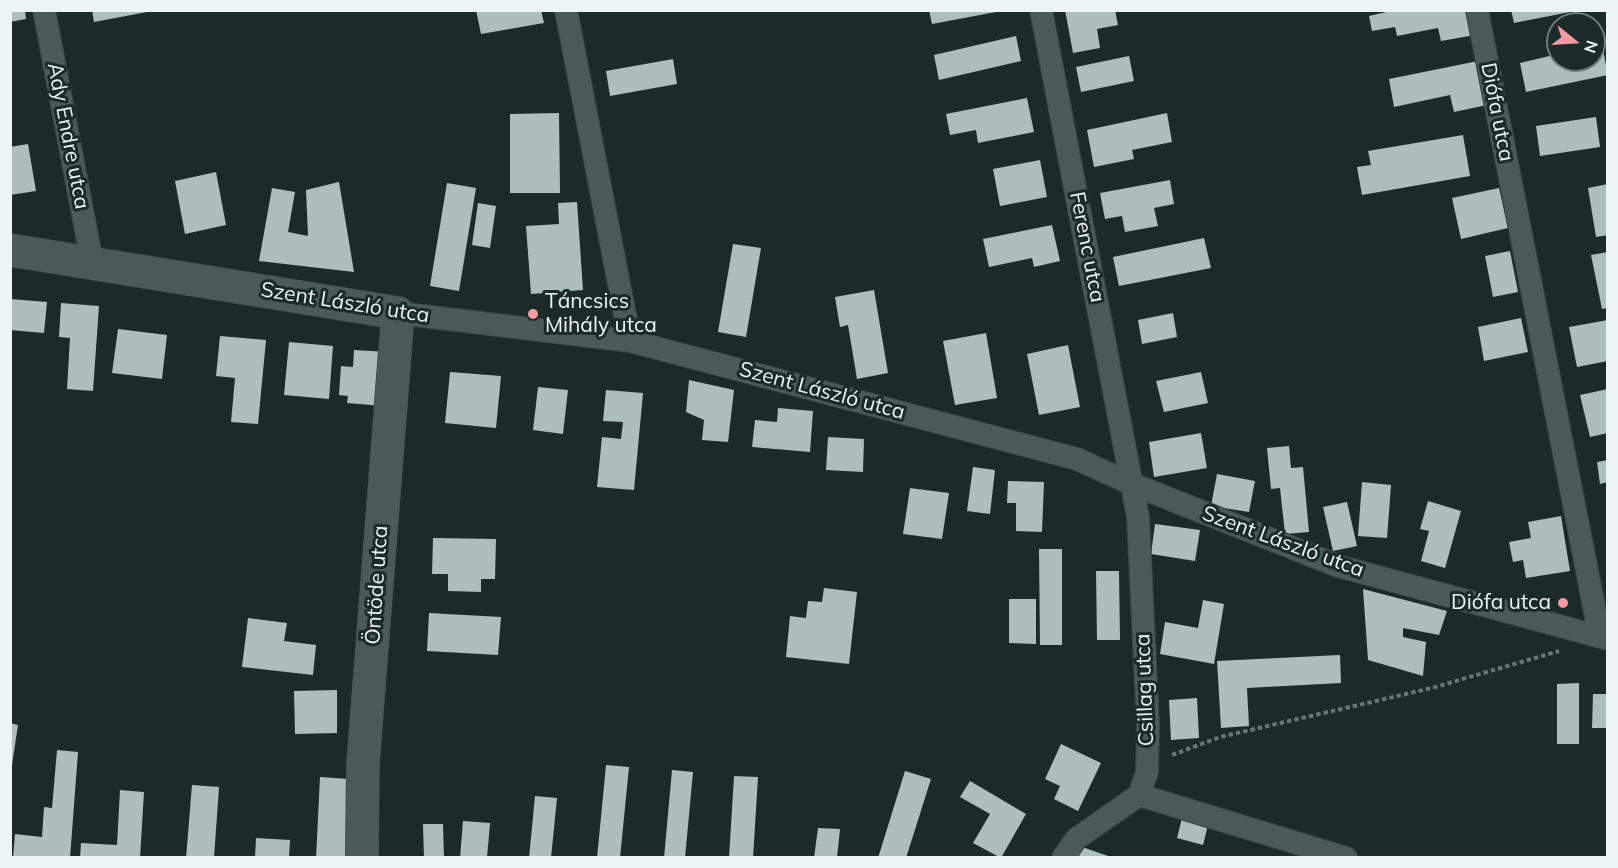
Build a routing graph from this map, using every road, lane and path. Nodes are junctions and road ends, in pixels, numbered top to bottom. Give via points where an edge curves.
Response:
1 (44, 10) edge
2 (566, 10) edge
3 (1041, 10) edge
4 (1477, 10) edge
5 (10, 250) edge
6 (92, 262) junction
7 (398, 313) junction
8 (630, 341) junction
9 (1132, 484) junction
10 (1604, 638) edge
11 (1146, 772) junction
12 (1138, 795) junction
13 (362, 858) edge
14 (1064, 858) edge
15 (1346, 858) edge

1 - 6 street, Ady Endre utca
2 - 8 street
3 - 9 street, Ferenc utca
4 - 10 street, Diófa utca
5 - 6 street, Szent László utca
6 - 7 street, Szent László utca
7 - 8 street, Szent László utca
7 - 13 street, Öntöde utca via 363,763
8 - 9 street, Szent László utca via 1077,459
9 - 10 street, Szent László utca via 1338,566
9 - 11 street, Csillag utca via 1138,528 1148,725
10 - 11 path via 1432,688 1220,738 1172,755
11 - 12 street, Csillag utca
12 - 14 street via 1076,838
12 - 15 street

